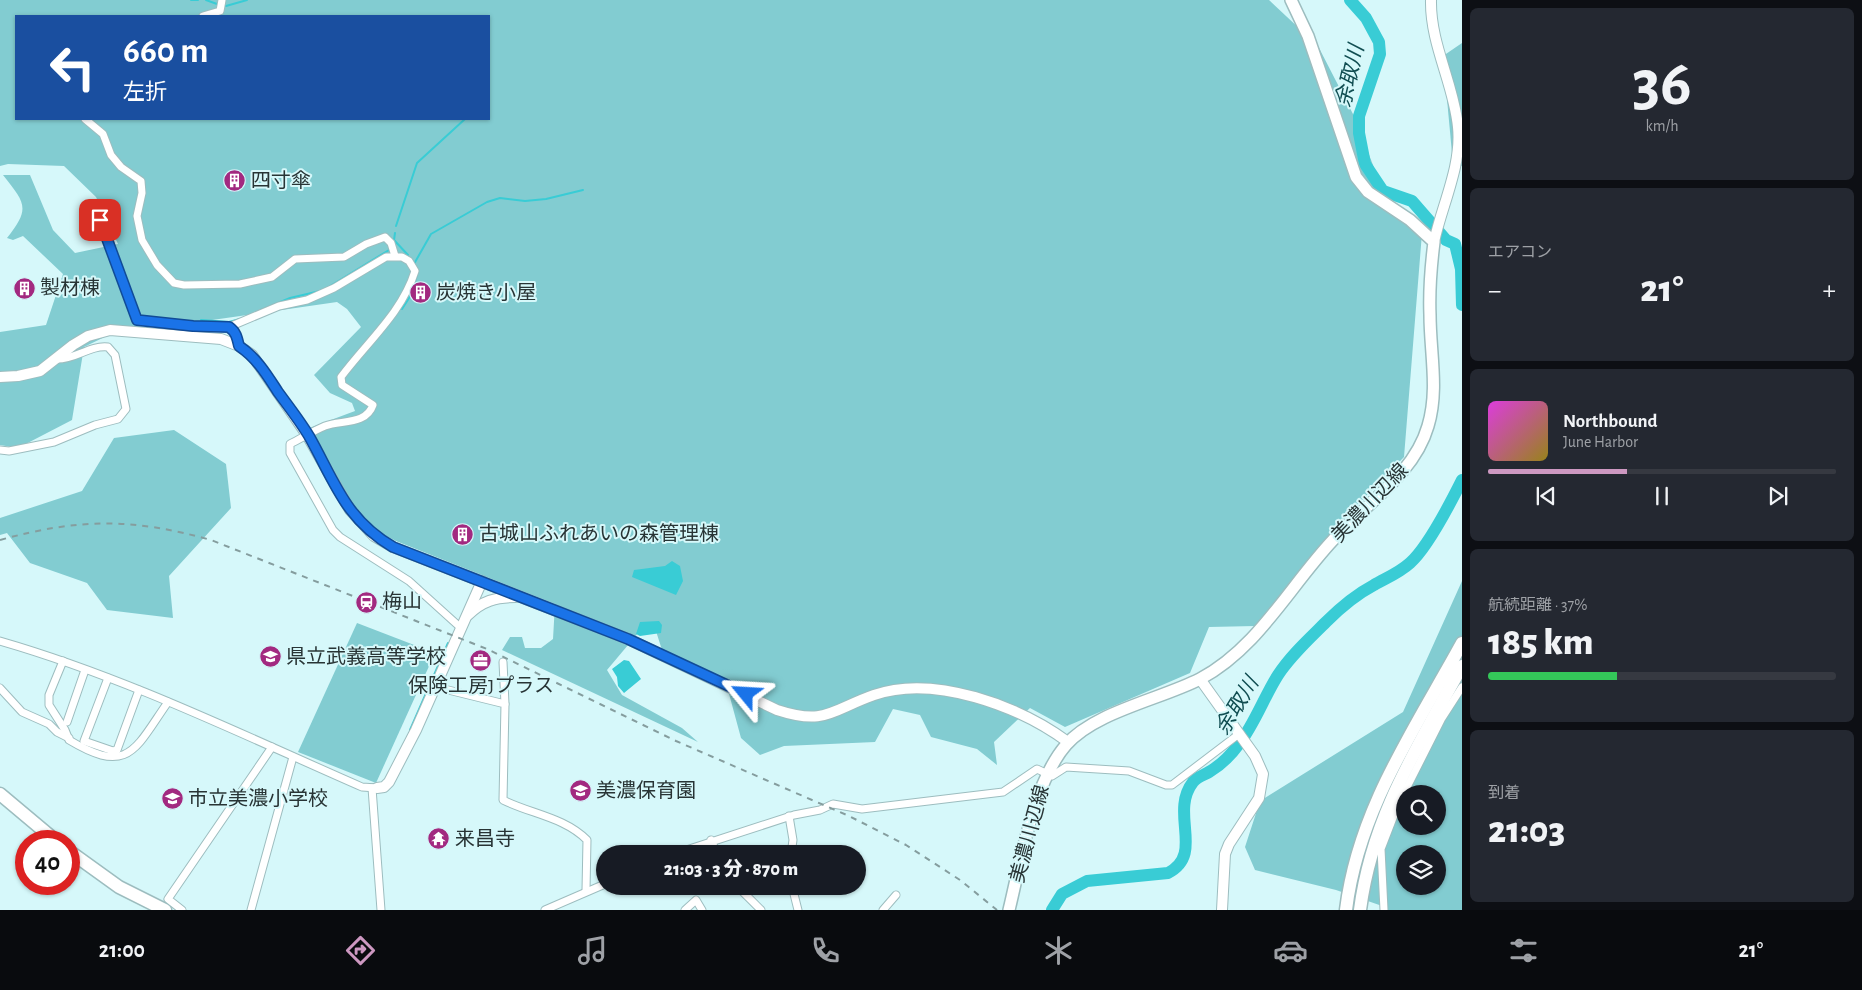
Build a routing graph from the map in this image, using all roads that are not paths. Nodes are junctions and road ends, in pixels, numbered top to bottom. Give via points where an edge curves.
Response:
1 (222, 0) edge
2 (1291, 0) edge
3 (1431, 0) edge
4 (206, 15) edge
5 (86, 120) edge
6 (94, 211) dead end
7 (1434, 239) junction
8 (395, 256) junction
9 (229, 327) junction
10 (239, 346) junction
11 (56, 359) junction
12 (0, 377) edge
13 (308, 434) junction
14 (0, 450) edge
15 (482, 582) junction
16 (522, 597) junction
17 (466, 618) junction
18 (460, 628) junction
19 (0, 641) edge
20 (1462, 643) edge
21 (63, 661) junction
22 (503, 662) dead end
23 (1462, 666) edge
24 (85, 670) junction
25 (108, 678) junction
26 (1200, 678) junction
27 (1462, 686) edge
28 (436, 687) junction
29 (0, 688) edge
30 (139, 690) junction
31 (168, 702) junction
32 (505, 704) junction
33 (67, 722) dead end
34 (67, 736) junction
35 (1242, 737) junction
36 (1068, 742) junction
37 (94, 744) junction
38 (272, 747) junction
39 (293, 756) junction
40 (1047, 773) junction
41 (374, 788) junction
42 (0, 794) edge
43 (789, 816) junction
44 (43, 830) edge
45 (711, 840) junction
46 (698, 845) edge
47 (714, 845) edge
48 (792, 845) edge
49 (80, 859) edge
50 (596, 887) edge
51 (586, 890) junction
52 (747, 895) edge
53 (794, 895) edge
54 (896, 895) dead end
55 (165, 910) edge
56 (182, 910) edge
57 (251, 910) edge
58 (380, 910) edge
59 (545, 910) edge
60 (685, 910) edge
61 (702, 910) edge
62 (761, 910) edge
63 (798, 910) edge
64 (883, 910) edge
65 (1009, 910) edge
66 (1222, 910) edge
67 (1346, 910) edge
68 (1360, 910) edge
69 (1384, 910) edge

1 - 4 street via 220,11
2 - 7 main road via 1317,59 1356,177 1368,192
3 - 7 street via 1434,29 1459,129 1454,172
5 - 8 street via 103,134 111,155 121,167 141,181 137,216 142,240 157,265 174,283 240,284 272,277 295,258 322,260 344,257 385,237 391,243
6 - 9 street via 105,229 137,320
7 - 26 main road, 美濃川辺線 via 1430,315 1434,382 1428,427 1419,450 1396,479 1332,541 1256,636 1234,658
8 - 9 street via 386,257 307,300 279,306
8 - 13 street via 409,261 415,270 410,285 389,322 341,377 342,385 373,405 372,410 359,419 327,425
9 - 10 street via 236,334
10 - 11 street via 207,337 110,330 80,341
10 - 13 street via 252,355
11 - 12 street via 40,371
11 - 14 street via 64,360 96,346 108,347 115,355 126,409 118,419 54,442
13 - 15 street via 350,510 374,536 393,547
13 - 18 street via 290,444 290,453 333,530 340,538 409,581
15 - 16 street
15 - 17 street
16 - 17 street via 486,601
16 - 36 street via 628,639 794,716 826,715 893,690 950,692 998,703
17 - 18 street
18 - 28 street
19 - 21 street
20 - 67 highway via 1398,755 1378,797 1359,847
21 - 24 street
21 - 34 street via 49,694 49,706
22 - 32 street
23 - 68 highway via 1393,792 1372,851
24 - 25 street
24 - 33 street
25 - 30 street
25 - 37 street via 84,740
26 - 35 street
26 - 36 main road, 美濃川辺線 via 1095,722
27 - 69 street via 1442,718 1398,806 1381,849
28 - 32 street
28 - 41 street via 389,782 384,787
29 - 34 street via 22,712
30 - 31 street
30 - 37 street via 117,750
31 - 34 street via 138,745 119,757 104,757
31 - 38 street
32 - 51 street via 503,800 547,816 587,840
34 - 37 street via 92,748
35 - 40 street via 1172,785 1129,771 1066,767 1052,776
35 - 66 street via 1260,763 1262,785 1259,798 1225,854
36 - 40 main road, 美濃川辺線
38 - 39 street
38 - 56 street via 168,899
39 - 41 street via 362,787
39 - 57 street
40 - 43 street via 1037,769 1003,792 862,809 834,804
40 - 65 main road, 美濃川辺線 via 1038,793
41 - 58 street
42 - 44 highway
43 - 45 street
43 - 48 street
45 - 46 street
45 - 47 street
49 - 55 highway via 120,887
50 - 51 street
51 - 59 street
52 - 62 street
53 - 63 street
54 - 64 street
60 - 61 street via 696,900

